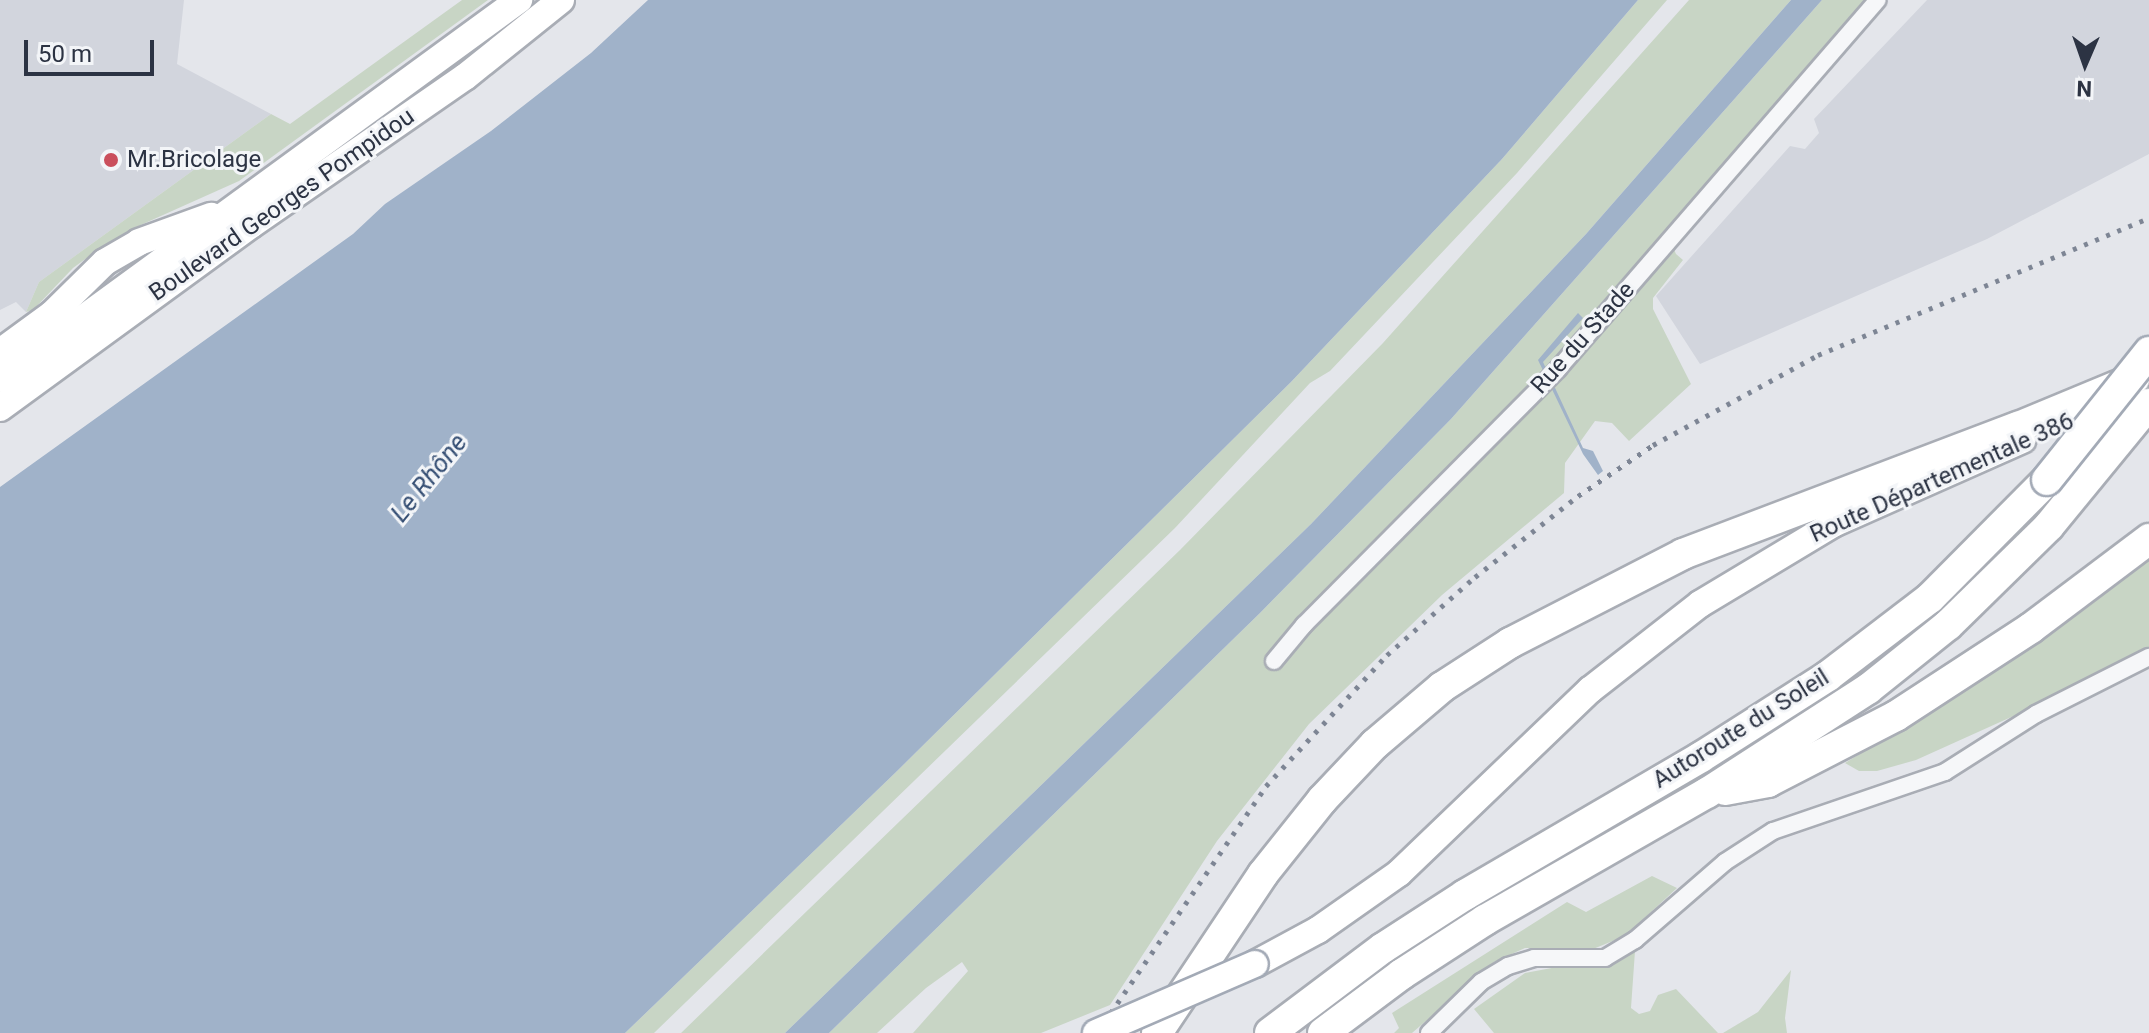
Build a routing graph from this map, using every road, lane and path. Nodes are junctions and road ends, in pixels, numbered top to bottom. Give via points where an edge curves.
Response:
1 (519, 0) edge
2 (561, 0) edge
3 (1878, 0) edge
4 (237, 207) junction
5 (0, 352) edge
6 (2149, 352) edge
7 (2149, 373) edge
8 (0, 379) edge
9 (2149, 387) edge
10 (2149, 404) edge
11 (0, 408) edge
12 (2149, 539) edge
13 (2149, 657) edge
14 (1274, 661) dead end
15 (1707, 793) junction
16 (1096, 1033) edge
17 (1157, 1033) edge
18 (1270, 1033) edge
19 (1323, 1033) edge
20 (1429, 1033) edge

1 - 4 main road, Boulevard Georges Pompidou
2 - 11 main road, Boulevard Georges Pompidou via 465,77
3 - 14 street, Rue du Stade via 1558,369
4 - 5 main road via 139,242 105,262 52,314
4 - 8 main road, Boulevard Georges Pompidou
6 - 18 highway, Autoroute du Soleil, bridge via 2047,480 1930,598 1828,676 1465,895 1383,948
7 - 17 highway via 1683,554 1510,643 1442,687 1375,744 1322,800 1263,874
9 - 16 main road, Route Départementale 386, bridge via 1885,498 1791,546 1700,604 1590,690 1399,873 1318,930 1255,964
10 - 15 highway, Autoroute du Soleil via 2049,526 1948,625 1829,717
12 - 15 highway via 2031,628 1896,716 1768,782
13 - 20 street via 2004,733 1945,772 1773,831 1725,862 1635,940 1605,958 1534,958 1508,966 1481,982
15 - 19 highway, Autoroute du Soleil via 1485,920

